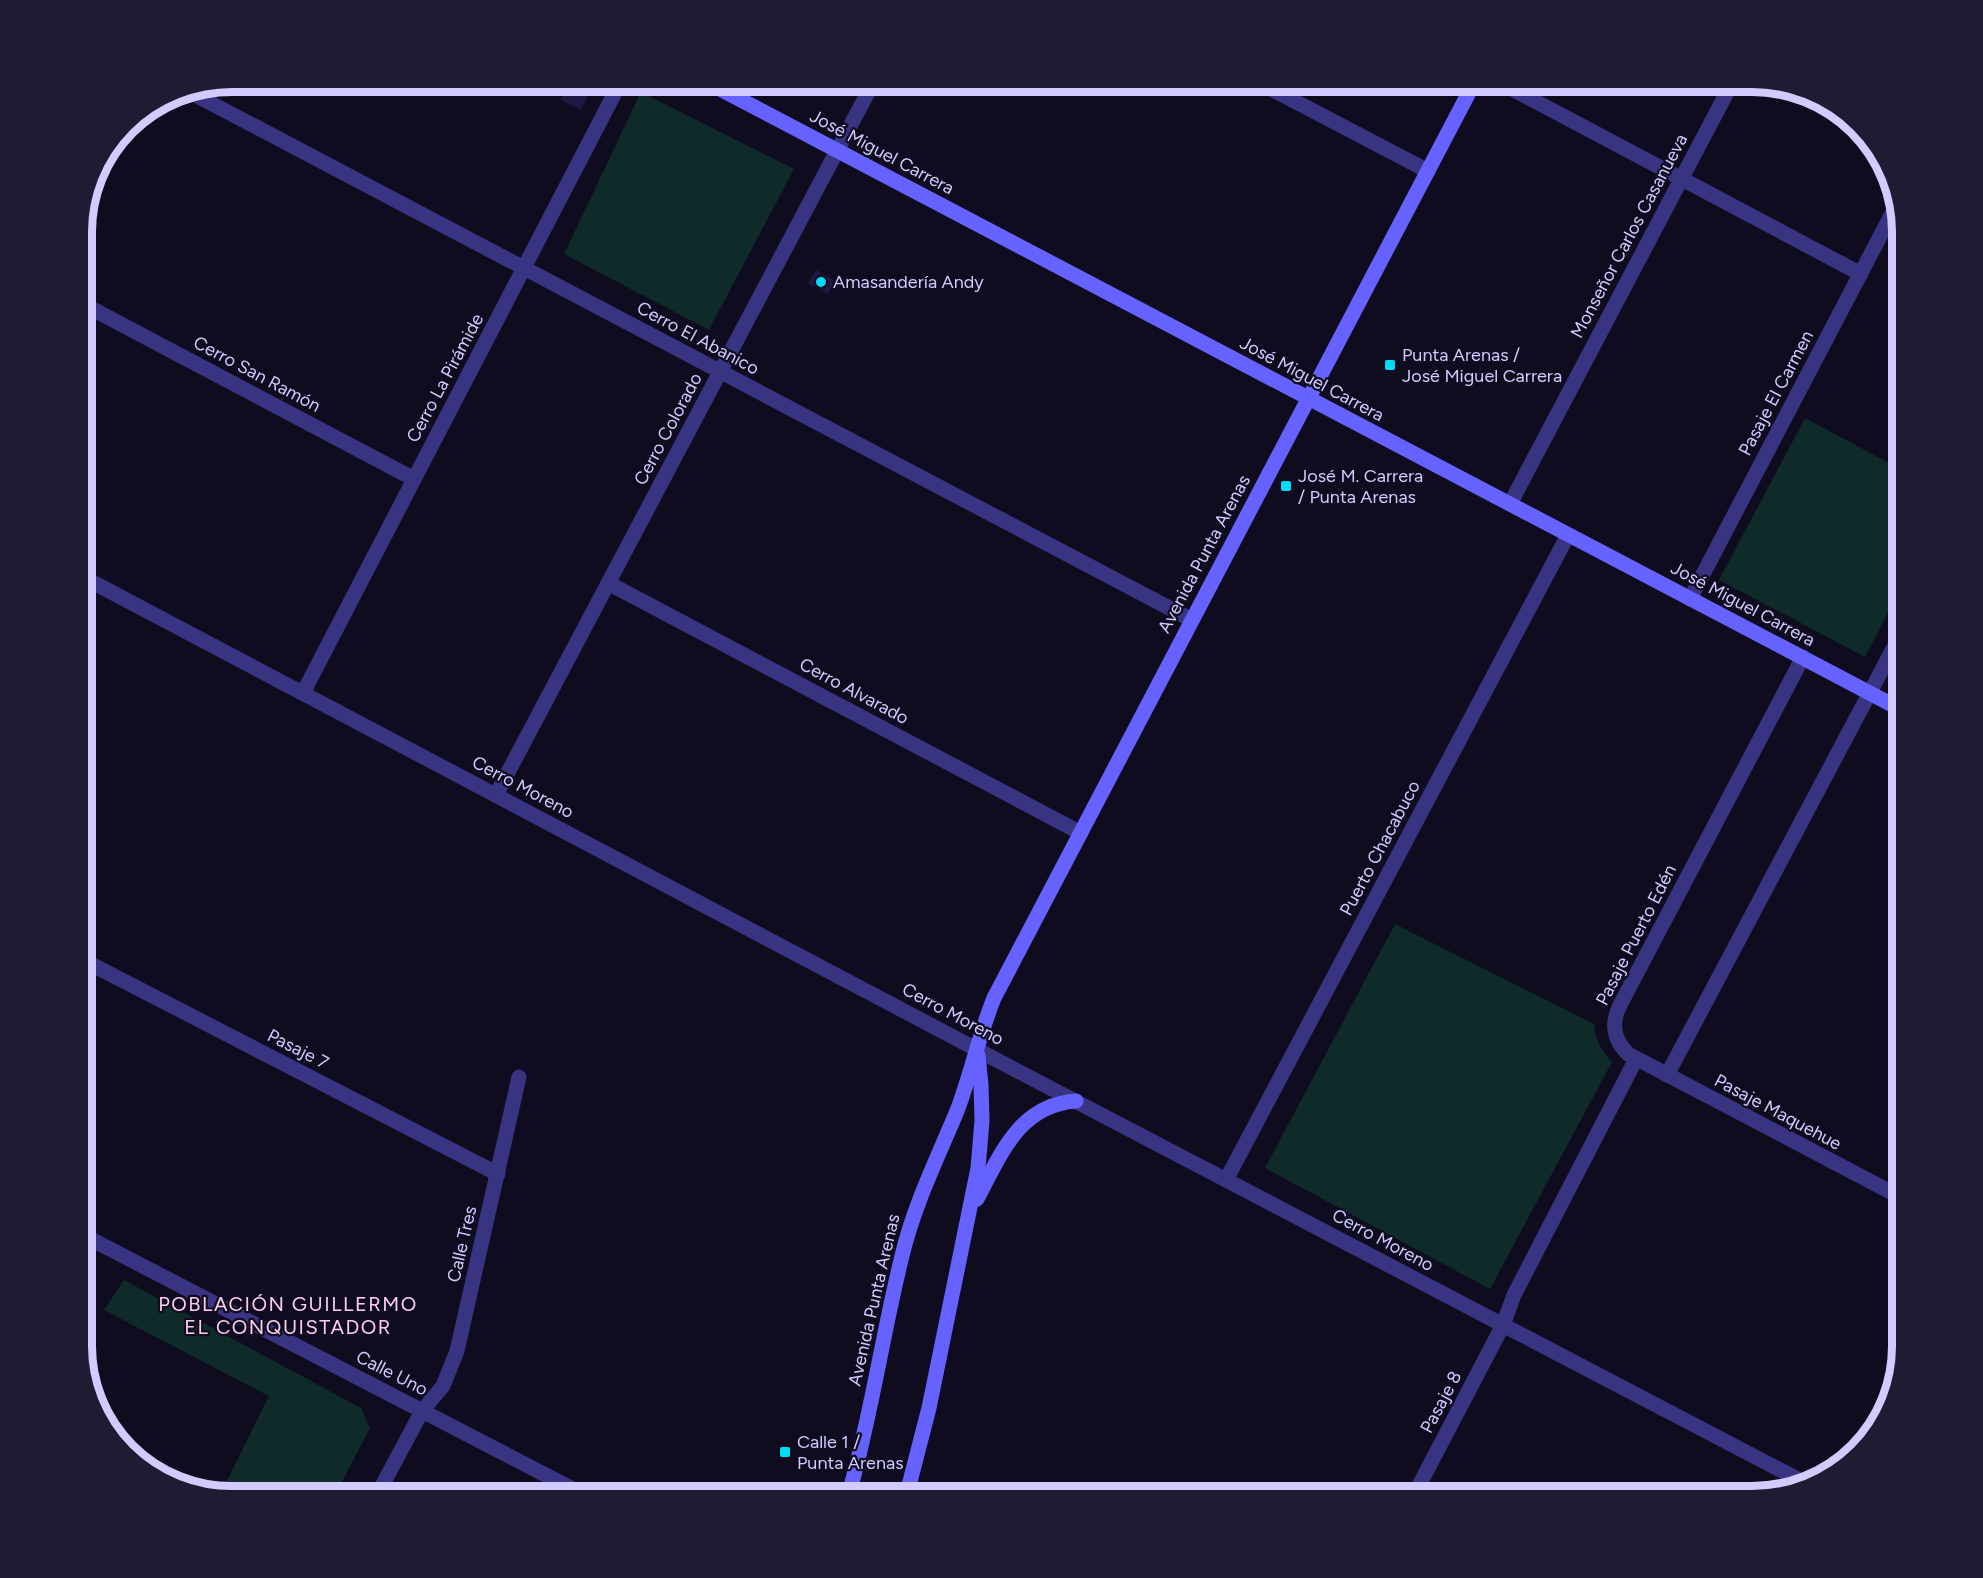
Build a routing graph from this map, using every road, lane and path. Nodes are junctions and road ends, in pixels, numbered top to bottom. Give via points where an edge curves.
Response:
1 (615, 92) edge
2 (726, 92) edge
3 (868, 92) edge
4 (1277, 92) edge
5 (1469, 92) edge
6 (1518, 92) edge
7 (1727, 92) edge
8 (197, 96) edge
9 (837, 151) junction
10 (1428, 171) junction
11 (1682, 178) junction
12 (1890, 217) edge
13 (524, 268) junction
14 (1861, 274) junction
15 (92, 309) edge
16 (720, 372) junction
17 (1308, 399) junction
18 (414, 479) junction
19 (1510, 504) junction
20 (1568, 535) junction
21 (92, 582) edge
22 (609, 583) junction
23 (1690, 599) junction
24 (1192, 620) junction
25 (1892, 651) edge
26 (1803, 657) junction
27 (303, 693) junction
28 (1870, 693) junction
29 (1892, 705) edge
30 (496, 795) junction
31 (1081, 833) junction
32 (92, 965) edge
33 (977, 1049) junction
34 (1636, 1059) junction
35 (1667, 1075) junction
36 (519, 1077) dead end
37 (1076, 1101) junction
38 (498, 1174) junction
39 (1226, 1180) junction
40 (1892, 1193) edge
41 (969, 1215) junction
42 (92, 1240) edge
43 (1503, 1325) junction
44 (422, 1411) junction
45 (1798, 1479) edge
46 (382, 1486) edge
47 (567, 1486) edge
48 (850, 1486) edge
49 (909, 1486) edge
50 (1419, 1486) edge

1 - 13 street, Cerro La Pirámide
2 - 9 main road, José Miguel Carrera
3 - 9 street, Cerro Colorado
4 - 10 street
5 - 10 main road, Avenida Punta Arenas
6 - 11 street
7 - 11 street, Monseñor Carlos Casanueva
8 - 13 street, Cerro El Abanico
9 - 16 street, Cerro Colorado
9 - 17 main road, José Miguel Carrera
10 - 17 main road, Avenida Punta Arenas
11 - 14 street
11 - 19 street, Monseñor Carlos Casanueva
12 - 14 street, Pasaje El Carmen
13 - 16 street, Cerro El Abanico
13 - 18 street, Cerro La Pirámide
14 - 23 street, Pasaje El Carmen
15 - 18 street, Cerro San Ramón
16 - 22 street, Cerro Colorado
16 - 24 street, Cerro El Abanico
17 - 19 main road, José Miguel Carrera
17 - 24 main road, Avenida Punta Arenas
18 - 27 street, Cerro La Pirámide
19 - 20 main road, José Miguel Carrera
20 - 23 main road, José Miguel Carrera
20 - 39 street, Puerto Chacabuco
21 - 27 street, Cerro Moreno
22 - 30 street, Cerro Colorado
22 - 31 street, Cerro Alvarado
23 - 26 main road, José Miguel Carrera
24 - 31 main road, Avenida Punta Arenas
25 - 28 street
26 - 28 main road, José Miguel Carrera
26 - 34 street, Pasaje Puerto Edén via 1615,1017 1616,1039
27 - 30 street, Cerro Moreno
28 - 29 main road, José Miguel Carrera
28 - 35 street
30 - 33 street, Cerro Moreno
31 - 33 main road, Avenida Punta Arenas via 994,998
32 - 38 street, Pasaje 7
33 - 37 street, Cerro Moreno
33 - 41 main road, Avenida Punta Arenas via 982,1121
33 - 48 main road, Avenida Punta Arenas via 910,1224
34 - 35 street, Pasaje Maquehue
34 - 43 street via 1514,1295
35 - 40 street, Pasaje Maquehue
36 - 38 street, Calle Tres
37 - 39 street, Cerro Moreno
37 - 41 main road via 1051,1105 1026,1120 992,1170
38 - 44 street, Calle Tres via 457,1351 443,1386
39 - 43 street, Cerro Moreno
41 - 49 main road, Avenida Punta Arenas
42 - 44 street, Calle Uno
43 - 45 street, Cerro Moreno
43 - 50 street, Pasaje 8
44 - 46 street, Calle Tres
44 - 47 street, Calle Uno

